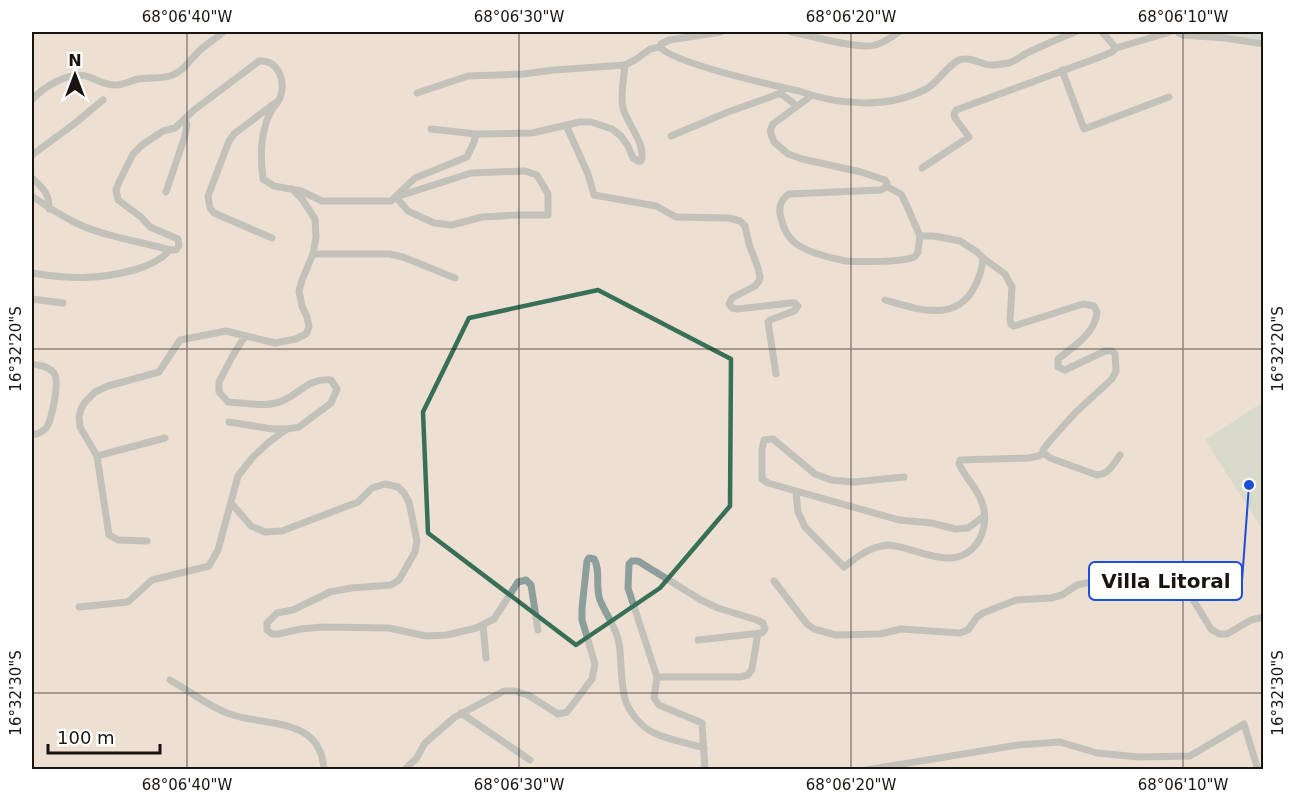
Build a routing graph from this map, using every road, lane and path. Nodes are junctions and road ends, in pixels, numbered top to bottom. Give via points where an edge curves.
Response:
1 (223, 32) edge
2 (721, 32) edge
3 (791, 32) edge
4 (899, 32) edge
5 (1075, 32) edge
6 (1102, 32) edge
7 (1170, 32) edge
8 (1178, 32) edge
9 (1263, 44) edge
10 (660, 47) junction
11 (1116, 48) junction
12 (625, 65) junction
13 (1062, 70) junction
14 (782, 90) junction
15 (417, 93) dead end
16 (811, 96) junction
17 (1169, 97) dead end
18 (279, 99) junction
19 (32, 100) edge
20 (103, 100) dead end
21 (797, 106) junction
22 (185, 120) junction
23 (566, 125) junction
24 (431, 129) dead end
25 (476, 134) junction
26 (671, 136) dead end
27 (32, 155) edge
28 (922, 168) dead end
29 (32, 178) edge
30 (886, 186) junction
31 (292, 189) junction
32 (166, 192) dead end
33 (32, 196) edge
34 (396, 197) junction
35 (49, 209) junction
36 (920, 236) junction
37 (272, 238) dead end
38 (170, 250) junction
39 (313, 254) junction
40 (982, 258) junction
41 (32, 273) edge
42 (455, 278) dead end
43 (32, 300) edge
44 (885, 300) dead end
45 (63, 303) dead end
46 (245, 336) junction
47 (32, 364) edge
48 (776, 374) dead end
49 (229, 422) dead end
50 (287, 429) junction
51 (32, 434) edge
52 (165, 438) dead end
53 (1044, 453) junction
54 (1120, 455) dead end
55 (97, 456) junction
56 (903, 477) dead end
57 (796, 492) junction
58 (231, 503) junction
59 (984, 516) junction
60 (147, 541) dead end
61 (774, 581) dead end
62 (79, 607) dead end
63 (1263, 617) edge
64 (483, 624) junction
65 (538, 630) dead end
66 (758, 633) junction
67 (698, 640) dead end
68 (486, 658) dead end
69 (657, 676) junction
70 (170, 680) dead end
71 (461, 713) junction
72 (704, 748) junction
73 (531, 760) dead end
74 (324, 770) edge
75 (404, 770) edge
76 (705, 770) edge
77 (866, 770) edge
78 (1258, 770) edge

1 - 19 street via 203,46 179,72 168,76 117,85 71,76 44,88
2 - 10 street via 669,40
3 - 4 street via 867,47
5 - 16 street via 1010,63 991,65 959,60 927,90 902,98 855,103
6 - 11 street
7 - 11 street
8 - 9 street
10 - 12 street
10 - 14 street via 711,69
11 - 13 street
12 - 15 street via 468,76
12 - 23 street via 623,108 641,145 641,161 633,158 621,136 612,129 591,122
13 - 17 street via 1084,129
13 - 28 street via 956,110 954,118 969,137
14 - 16 street
14 - 21 street
14 - 26 street
16 - 21 street
18 - 22 street via 278,69 272,63 259,61
18 - 31 street via 264,129 263,179 274,186
18 - 37 street via 234,134 208,196 214,213
20 - 27 street
21 - 30 street via 771,128 770,135 780,149 802,159 885,180
22 - 32 street via 185,136
22 - 38 street via 151,138 133,154 116,190 118,200 150,226 178,239 179,246
23 - 25 street via 532,133
23 - 48 street via 594,195 656,206 676,217 729,218 745,226 760,277 755,286 732,298 729,304 737,309 790,303 798,306 768,322
24 - 25 street
25 - 34 street via 467,157 415,178
29 - 35 street via 47,194
30 - 36 street via 901,194
30 - 36 street via 881,190 789,194 783,199 780,212 788,235 803,248 848,261 911,258 918,252
31 - 34 street via 322,201 386,202
31 - 39 street via 315,219
33 - 35 street
34 - 34 street via 408,211 434,223 452,225 482,217 548,215 548,194 537,176 525,171 471,173
35 - 38 street via 99,231
36 - 40 street via 960,241
38 - 41 street via 152,264 104,277
39 - 42 street via 389,254
39 - 46 street via 299,291 309,327 306,334 275,343
40 - 44 street via 973,290 956,306 931,311
40 - 53 street via 1010,280 1010,320 1014,326 1083,304 1096,309 1094,325 1082,341 1058,359 1060,369 1105,351 1115,354 1116,371 1112,379 1048,442
43 - 45 street
46 - 50 street via 219,382 219,392 228,402 266,404 284,400 306,385 324,379 331,380 337,390 331,403 300,427
46 - 55 street via 226,331 180,340 159,372 95,392 85,402 79,417 80,428
47 - 51 street via 53,371 57,386 47,427
49 - 50 street
50 - 58 street via 261,449 238,476
52 - 55 street
53 - 54 street via 1097,475 1109,471
53 - 59 street via 1029,458 960,460 962,470 981,498
55 - 60 street via 110,535 118,540
56 - 57 street via 831,480 815,474 773,439 764,441 762,479
57 - 59 street via 899,520 954,529 968,528
57 - 59 street via 798,512 805,526 844,567 879,546 948,558 969,552 984,532
58 - 62 street via 218,550 209,566 152,580 128,602
58 - 64 street via 250,526 265,532 282,531 358,502 372,488 385,484 398,487 409,502 417,541 399,580 391,585 330,592 277,614 267,623 272,634 343,627 389,628 426,636 447,635
61 - 63 street via 807,624 836,635 880,634 901,629 960,633 983,613 1016,600 1051,598 1077,585 1145,566 1168,569 1184,585 1211,629 1219,634
64 - 65 street via 494,619 518,582 526,580 531,585
64 - 68 street
66 - 67 street
66 - 69 street via 748,675
66 - 69 street via 765,629 763,623 718,608 633,561 629,564 628,588
69 - 72 street via 654,698 659,705 702,723
70 - 74 street via 230,714 299,729 315,741
71 - 72 street via 504,691 528,695 558,714 567,712 591,679 595,664 582,620 589,558 597,564 600,600 619,642 629,708 653,733
71 - 73 street
71 - 75 street via 425,743
72 - 76 street
77 - 78 street via 1060,741 1097,753 1139,758 1190,756 1244,724

